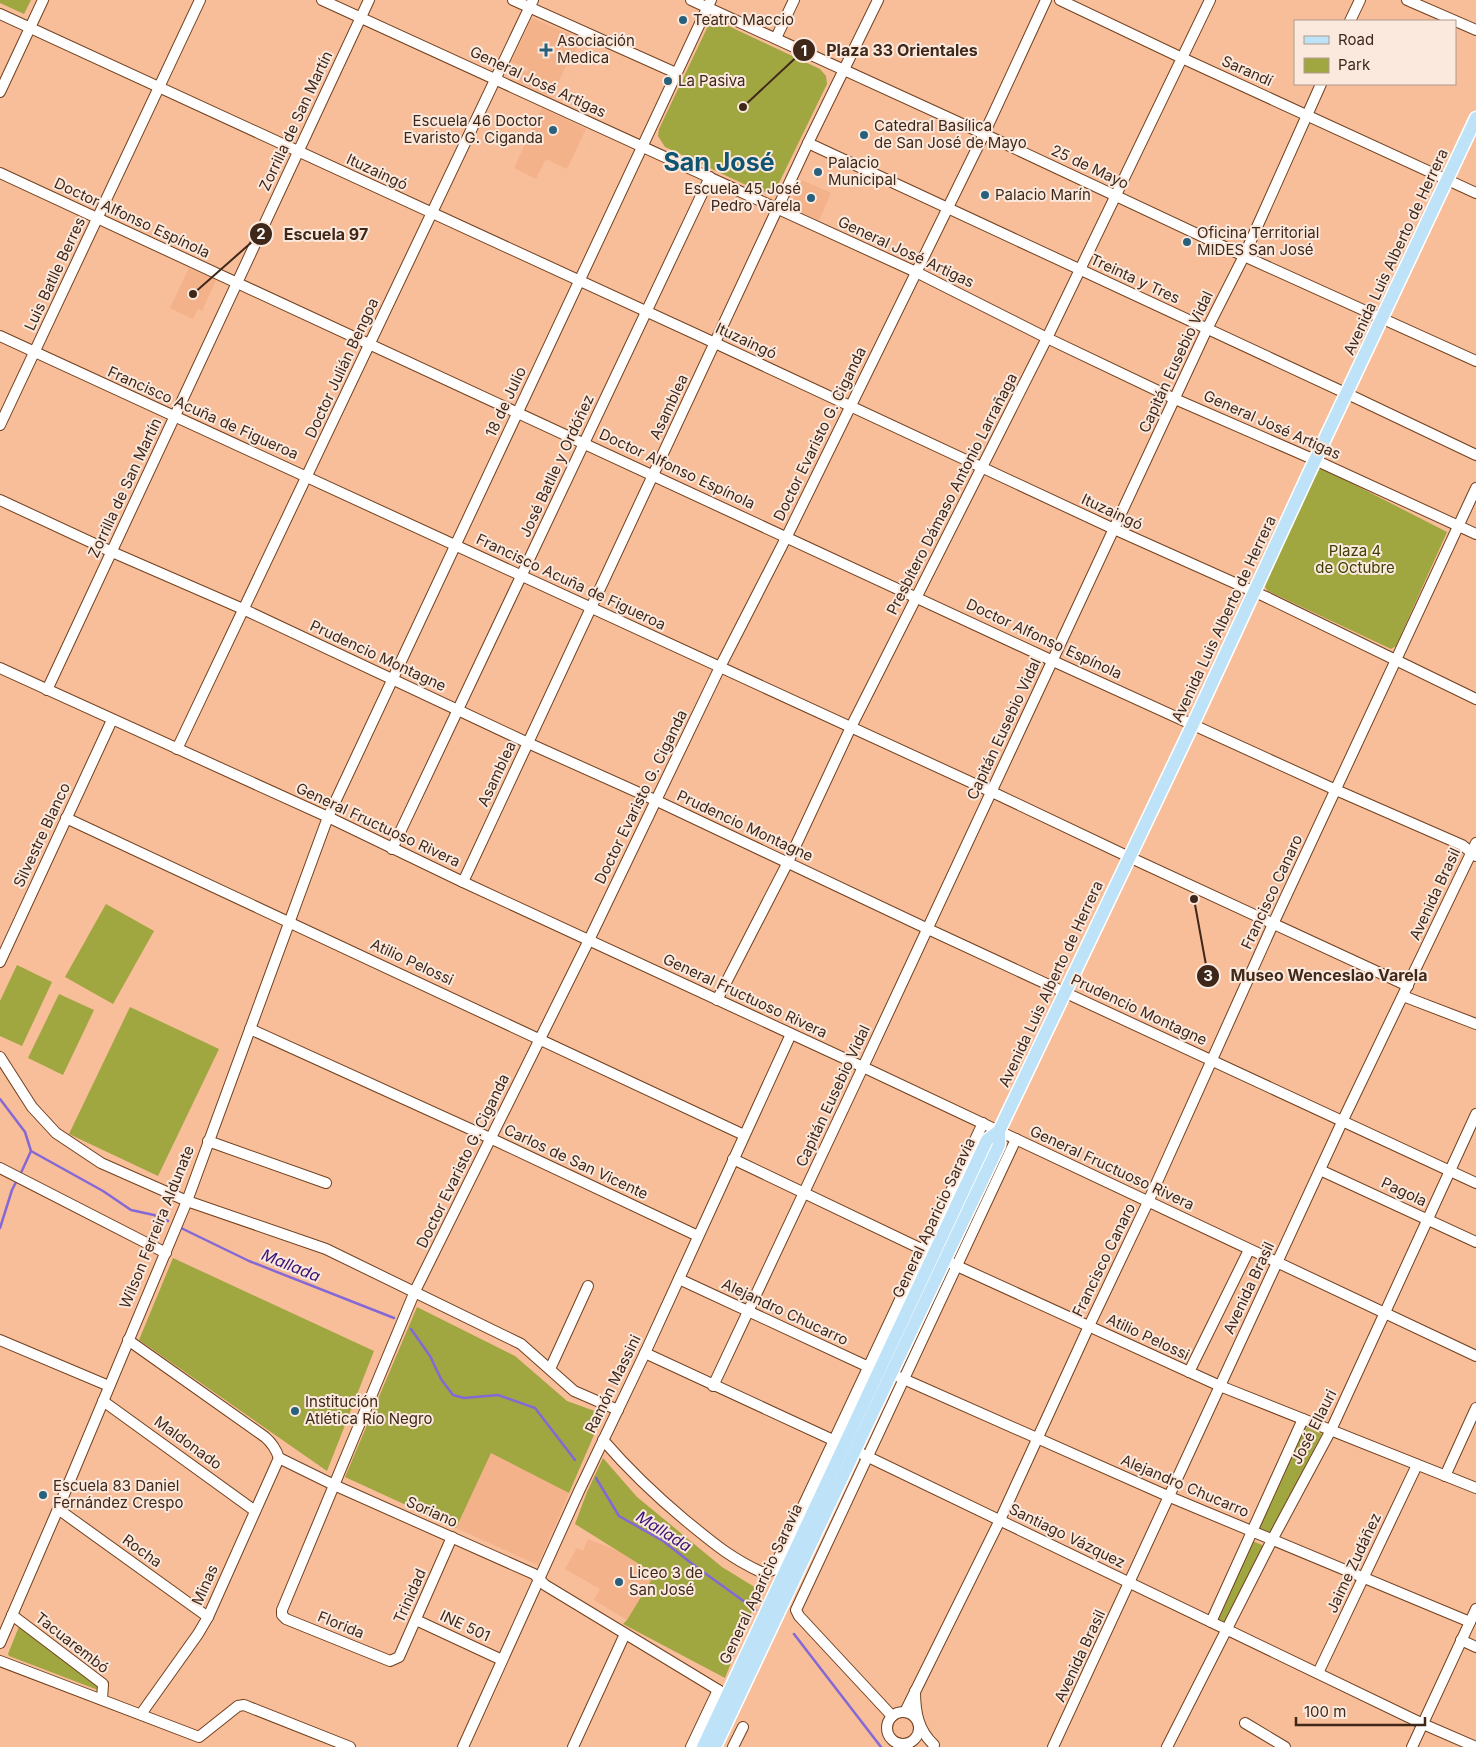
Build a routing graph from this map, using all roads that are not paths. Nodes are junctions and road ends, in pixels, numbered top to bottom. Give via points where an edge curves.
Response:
1 (43, 0) edge
2 (200, 0) edge
3 (322, 0) edge
4 (369, 0) edge
5 (513, 0) edge
6 (691, 0) edge
7 (794, 0) edge
8 (878, 0) edge
9 (1046, 0) edge
10 (1060, 0) edge
11 (1210, 0) edge
12 (1360, 0) edge
13 (1407, 0) edge
14 (531, 4) edge
15 (709, 4) edge
16 (0, 14) edge
17 (361, 18) junction
18 (1350, 20) edge
19 (1453, 20) edge
20 (1456, 21) edge
21 (30, 28) junction
22 (1476, 30) edge
23 (776, 38) junction
24 (1182, 58) junction
25 (844, 69) junction
26 (676, 74) junction
27 (496, 78) junction
28 (1321, 85) edge
29 (160, 88) junction
30 (0, 92) edge
31 (1307, 114) junction
32 (1476, 118) edge
33 (984, 134) junction
34 (808, 143) junction
35 (641, 146) junction
36 (298, 152) junction
37 (0, 173) edge
38 (710, 176) junction
39 (1447, 179) junction
40 (1476, 193) edge
41 (1115, 195) junction
42 (777, 208) junction
43 (948, 208) junction
44 (432, 214) junction
45 (97, 218) junction
46 (1244, 256) junction
47 (1079, 270) junction
48 (916, 272) junction
49 (578, 280) junction
50 (236, 283) junction
51 (646, 311) junction
52 (1382, 318) junction
53 (1207, 329) junction
54 (0, 336) edge
55 (1047, 338) junction
56 (715, 343) junction
57 (369, 344) junction
58 (35, 353) junction
59 (1476, 361) edge
60 (1347, 394) junction
61 (1175, 399) junction
62 (850, 407) junction
63 (518, 413) junction
64 (174, 417) junction
65 (0, 425) edge
66 (584, 443) junction
67 (1476, 455) edge
68 (1315, 460) junction
69 (982, 467) junction
70 (654, 476) junction
71 (307, 477) junction
72 (1476, 488) edge
73 (0, 500) edge
74 (1458, 526) junction
75 (1114, 529) junction
76 (1476, 534) edge
77 (787, 536) junction
78 (456, 546) junction
79 (112, 552) junction
80 (522, 576) junction
81 (1254, 591) junction
82 (917, 597) junction
83 (592, 607) junction
84 (243, 609) junction
85 (1396, 660) junction
86 (1053, 661) junction
87 (720, 667) junction
88 (0, 668) edge
89 (392, 680) junction
90 (47, 690) junction
91 (1476, 699) edge
92 (457, 709) junction
93 (112, 720) junction
94 (1193, 724) junction
95 (851, 728) junction
96 (528, 743) junction
97 (177, 749) junction
98 (1336, 790) junction
99 (992, 792) junction
100 (655, 800) junction
101 (328, 817) junction
102 (66, 818) junction
103 (392, 849) junction
104 (1475, 850) edge
105 (1129, 857) junction
106 (788, 862) junction
107 (463, 882) junction
108 (289, 922) junction
109 (1273, 924) junction
110 (928, 929) junction
111 (589, 940) junction
112 (0, 962) edge
113 (1408, 986) junction
114 (1065, 993) junction
115 (1403, 996) junction
116 (717, 1000) junction
117 (1476, 1024) edge
118 (250, 1029) junction
119 (790, 1034) junction
120 (540, 1038) junction
121 (0, 1057) edge
122 (1211, 1060) junction
123 (863, 1067) junction
124 (1476, 1114) edge
125 (1342, 1122) junction
126 (983, 1123) junction
127 (999, 1131) junction
128 (744, 1134) junction
129 (490, 1138) junction
130 (1016, 1139) junction
131 (208, 1141) junction
132 (733, 1159) junction
133 (0, 1168) edge
134 (1320, 1170) junction
135 (1450, 1171) junction
136 (326, 1183) dead end
137 (1476, 1183) edge
138 (804, 1193) junction
139 (187, 1201) junction
140 (1148, 1202) junction
141 (1428, 1220) junction
142 (698, 1236) junction
143 (1476, 1242) edge
144 (1249, 1250) junction
145 (166, 1253) junction
146 (933, 1254) junction
147 (1278, 1263) junction
148 (957, 1266) junction
149 (678, 1279) junction
150 (588, 1286) dead end
151 (416, 1291) junction
152 (748, 1311) junction
153 (1385, 1313) junction
154 (1088, 1326) junction
155 (0, 1340) edge
156 (128, 1340) junction
157 (645, 1353) junction
158 (1476, 1356) edge
159 (550, 1369) junction
160 (879, 1371) junction
161 (1189, 1372) junction
162 (904, 1379) junction
163 (109, 1386) junction
164 (713, 1386) junction
165 (1220, 1386) junction
166 (103, 1401) junction
167 (1476, 1408) edge
168 (618, 1410) junction
169 (1304, 1419) junction
170 (1331, 1430) junction
171 (1037, 1438) junction
172 (603, 1440) junction
173 (844, 1445) junction
174 (868, 1457) junction
175 (279, 1458) junction
176 (1417, 1465) junction
177 (1445, 1476) junction
178 (334, 1485) junction
179 (1476, 1488) edge
180 (1170, 1497) junction
181 (58, 1509) junction
182 (255, 1511) junction
183 (1000, 1520) junction
184 (1252, 1531) junction
185 (452, 1537) junction
186 (1272, 1540) junction
187 (1363, 1578) junction
188 (540, 1579) junction
189 (1130, 1583) junction
190 (1476, 1609) edge
191 (12, 1615) junction
192 (282, 1615) joint
193 (208, 1618) junction
194 (416, 1620) junction
195 (1211, 1622) junction
196 (1470, 1622) junction
197 (1228, 1630) junction
198 (625, 1634) junction
199 (1461, 1640) junction
200 (0, 1643) edge
201 (1476, 1647) edge
202 (502, 1660) junction
203 (390, 1661) joint
204 (0, 1662) edge
205 (1318, 1673) junction
206 (916, 1688) junction
207 (727, 1696) junction
208 (102, 1699) junction
209 (905, 1712) junction
210 (141, 1714) junction
211 (892, 1716) junction
212 (918, 1723) junction
213 (1245, 1723) dead end
214 (1423, 1724) junction
215 (743, 1727) dead end
216 (916, 1736) junction
217 (894, 1744) edge
218 (936, 1746) edge
219 (350, 1747) edge
220 (463, 1747) edge
221 (573, 1747) edge
222 (691, 1747) edge
223 (703, 1747) edge
224 (715, 1747) edge
225 (733, 1747) edge
226 (1053, 1747) edge
227 (1167, 1747) edge
228 (1285, 1747) edge
229 (1412, 1747) edge
230 (1476, 1747) edge

1 - 21 street
2 - 29 street, Luis Batlle Berres
3 - 17 street, General José Artigas
4 - 17 street, Zorrilla de San Martín
5 - 14 street
6 - 15 street, 25 de Mayo
7 - 23 street
8 - 25 street, Asamblea
9 - 33 street, Doctor Evaristo G. Ciganda
10 - 24 street, Sarandí
11 - 24 street, Presbítero Dámaso Antonio Larrañaga
12 - 18 street
13 - 19 street
14 - 26 street
14 - 27 street, Doctor Julián Bengoa
15 - 23 street, 25 de Mayo
15 - 26 street, 18 de Julio
16 - 21 street, Ituzaingó
17 - 27 street, General José Artigas
17 - 36 street, Zorrilla de San Martín
20 - 22 street
21 - 29 street, Ituzaingó
21 - 30 street
23 - 25 street, 25 de Mayo
24 - 31 street, Sarandí
24 - 41 street, Presbítero Dámaso Antonio Larrañaga
25 - 33 street, 25 de Mayo
25 - 34 street, Asamblea
26 - 35 street, 18 de Julio
27 - 35 street, General José Artigas
27 - 44 street, Doctor Julián Bengoa
28 - 31 street, Capitán Eusebio Vidal
29 - 36 street, Ituzaingó
29 - 45 street, Luis Batlle Berres
31 - 39 street, Sarandí
31 - 46 street, Capitán Eusebio Vidal
32 - 39 main road, Avenida Luis Alberto de Herrera
33 - 41 street, 25 de Mayo
33 - 43 street, Doctor Evaristo G. Ciganda
34 - 42 street, Asamblea
34 - 43 street, Treinta y Tres
35 - 38 street, General José Artigas
35 - 49 street, 18 de Julio
36 - 44 street, Ituzaingó
36 - 50 street, Zorrilla de San Martín
37 - 45 street, Doctor Alfonso Espínola
38 - 42 street, General José Artigas
38 - 51 street, José Batlle y Ordóñez
39 - 40 street, Sarandí
39 - 52 main road, Avenida Luis Alberto de Herrera
41 - 46 street, 25 de Mayo
41 - 47 street, Presbítero Dámaso Antonio Larrañaga
42 - 48 street, General José Artigas
42 - 56 street, Asamblea
43 - 47 street, Treinta y Tres
43 - 48 street, Doctor Evaristo G. Ciganda
44 - 49 street, Ituzaingó
44 - 57 street, Doctor Julián Bengoa
45 - 50 street, Doctor Alfonso Espínola
45 - 58 street, Luis Batlle Berres
46 - 52 street, 25 de Mayo
46 - 53 street, Capitán Eusebio Vidal
47 - 53 street, Treinta y Tres
47 - 55 street, Presbítero Dámaso Antonio Larrañaga
48 - 55 street, General José Artigas
48 - 62 street, Doctor Evaristo G. Ciganda
49 - 51 street, Ituzaingó
49 - 63 street, 18 de Julio
50 - 57 street, Doctor Alfonso Espínola
50 - 64 street, Zorrilla de San Martín
51 - 56 street, Ituzaingó
51 - 66 street, José Batlle y Ordóñez
52 - 59 street, 25 de Mayo
52 - 60 main road, Avenida Luis Alberto de Herrera
53 - 60 street, Treinta y Tres
53 - 61 street, Capitán Eusebio Vidal
54 - 58 street, Francisco Acuña de Figueroa
55 - 61 street, General José Artigas
55 - 69 street, Presbítero Dámaso Antonio Larrañaga
56 - 62 street, Ituzaingó
56 - 70 street, Asamblea
57 - 63 street, Doctor Alfonso Espínola
57 - 71 street, Doctor Julián Bengoa
58 - 64 street, Francisco Acuña de Figueroa
58 - 65 street, Luis Batlle Berres
60 - 67 street, Treinta y Tres
60 - 68 main road, Avenida Luis Alberto de Herrera
61 - 68 street, General José Artigas
61 - 75 street, Capitán Eusebio Vidal
62 - 69 street, Ituzaingó
62 - 77 street, Doctor Evaristo G. Ciganda
63 - 66 street, Doctor Alfonso Espínola
63 - 78 street, 18 de Julio
64 - 71 street, Francisco Acuña de Figueroa
64 - 79 street, Zorrilla de San Martín
66 - 70 street, Doctor Alfonso Espínola
66 - 80 street, José Batlle y Ordóñez
68 - 74 street, General José Artigas
68 - 81 main road, Avenida Luis Alberto de Herrera
69 - 75 street, Ituzaingó
69 - 82 street, Presbítero Dámaso Antonio Larrañaga
70 - 77 street, Doctor Alfonso Espínola
70 - 83 street, Asamblea
71 - 78 street, Francisco Acuña de Figueroa
71 - 84 street, Doctor Julián Bengoa
72 - 74 street, Francisco Canaro
73 - 79 street, Prudencio Montagne
74 - 76 street, General José Artigas
74 - 85 street, Francisco Canaro
75 - 81 street, Ituzaingó
75 - 86 street, Capitán Eusebio Vidal
77 - 82 street, Doctor Alfonso Espínola
77 - 87 street, Doctor Evaristo G. Ciganda
78 - 80 street, Francisco Acuña de Figueroa
78 - 89 street, 18 de Julio
79 - 84 street, Prudencio Montagne
79 - 90 street, Zorrilla de San Martín
80 - 83 street, Francisco Acuña de Figueroa
80 - 92 street, José Batlle y Ordóñez
81 - 85 street, Ituzaingó
81 - 94 main road, Avenida Luis Alberto de Herrera
82 - 86 street, Doctor Alfonso Espínola
82 - 95 street, Presbítero Dámaso Antonio Larrañaga
83 - 87 street, Francisco Acuña de Figueroa
83 - 96 street, Asamblea
84 - 89 street, Prudencio Montagne
84 - 97 street, Doctor Julián Bengoa
85 - 91 street, Ituzaingó
85 - 98 street, Francisco Canaro
86 - 94 street, Doctor Alfonso Espínola
86 - 99 street, Capitán Eusebio Vidal
87 - 95 street, Francisco Acuña de Figueroa
87 - 100 street, Doctor Evaristo G. Ciganda
88 - 90 street, General Fructuoso Rivera
89 - 92 street, Prudencio Montagne
89 - 101 street, 18 de Julio
90 - 93 street, General Fructuoso Rivera
92 - 96 street, Prudencio Montagne
92 - 103 street, José Batlle y Ordóñez
93 - 97 street, General Fructuoso Rivera
93 - 102 street, Silvestre Blanco
94 - 98 street, Doctor Alfonso Espínola
94 - 105 main road, Avenida Luis Alberto de Herrera
95 - 99 street, Francisco Acuña de Figueroa
95 - 106 street, Presbítero Dámaso Antonio Larrañaga
96 - 100 street, Prudencio Montagne
96 - 107 street, Asamblea
97 - 101 street, General Fructuoso Rivera
98 - 104 street, Doctor Alfonso Espínola
98 - 109 street, Francisco Canaro
99 - 105 street, Francisco Acuña de Figueroa
99 - 110 street, Capitán Eusebio Vidal
100 - 106 street, Prudencio Montagne
100 - 111 street, Doctor Evaristo G. Ciganda
101 - 103 street, General Fructuoso Rivera
101 - 108 street, Wilson Ferreira Aldunate
102 - 108 street, Atilio Pelossi
102 - 112 street, Silvestre Blanco
103 - 107 street, General Fructuoso Rivera
104 - 113 street, Avenida Brasil
105 - 109 street, Francisco Acuña de Figueroa
105 - 114 main road, Avenida Luis Alberto de Herrera
106 - 110 street, Prudencio Montagne
106 - 116 street, Presbítero Dámaso Antonio Larrañaga
107 - 111 street, General Fructuoso Rivera
108 - 118 street, Wilson Ferreira Aldunate
108 - 120 street, Atilio Pelossi
109 - 113 street, Francisco Acuña de Figueroa
109 - 122 street, Francisco Canaro
110 - 114 street, Prudencio Montagne
110 - 123 street, Capitán Eusebio Vidal
111 - 116 street, General Fructuoso Rivera
111 - 120 street, Doctor Evaristo G. Ciganda
113 - 115 street, Avenida Brasil
114 - 122 street, Prudencio Montagne
114 - 127 main road, Avenida Luis Alberto de Herrera
115 - 117 street
115 - 125 street, Avenida Brasil
116 - 119 street, General Fructuoso Rivera
118 - 129 street, Carlos de San Vicente
118 - 131 street, Wilson Ferreira Aldunate
119 - 123 street, General Fructuoso Rivera
119 - 128 street, Ramón Massini
120 - 128 street, Atilio Pelossi
120 - 129 street, Doctor Evaristo G. Ciganda
121 - 139 street via 32,1107 56,1133 101,1163
122 - 125 street, Prudencio Montagne
122 - 140 street, Francisco Canaro
123 - 126 street, General Fructuoso Rivera
123 - 138 street, Capitán Eusebio Vidal
124 - 135 street, José Ellauri
125 - 134 street, Avenida Brasil
125 - 135 street, Prudencio Montagne
126 - 127 street, General Fructuoso Rivera
126 - 146 street, General Aparicio Saravia
127 - 130 street, General Fructuoso Rivera
127 - 146 main road, General Aparicio Saravia via 999,1145
128 - 132 street, Ramón Massini
129 - 142 street, Carlos de San Vicente
129 - 151 street, Doctor Evaristo G. Ciganda
130 - 140 street, General Fructuoso Rivera
130 - 148 street
131 - 136 street
131 - 139 street, Wilson Ferreira Aldunate
132 - 138 street, Atilio Pelossi
132 - 142 street, Ramón Massini
133 - 145 street
134 - 141 street, Pagola
134 - 147 street, Avenida Brasil
135 - 137 street, Prudencio Montagne
135 - 141 street, José Ellauri
138 - 146 street, Atilio Pelossi
138 - 152 street, Capitán Eusebio Vidal
139 - 145 street, Wilson Ferreira Aldunate
139 - 151 street via 326,1249
140 - 144 street, General Fructuoso Rivera
140 - 154 street, Francisco Canaro
141 - 143 street, Pagola
141 - 153 street, José Ellauri
142 - 149 street, Ramón Massini
144 - 147 street, General Fructuoso Rivera
144 - 161 street
145 - 156 street, Wilson Ferreira Aldunate
146 - 148 street, Atilio Pelossi
146 - 160 main road, General Aparicio Saravia
146 - 160 street, General Aparicio Saravia
147 - 153 street, General Fructuoso Rivera
147 - 165 street, Avenida Brasil
148 - 154 street, Atilio Pelossi
148 - 162 street
149 - 152 street, Alejandro Chucarro
149 - 157 street, Ramón Massini
150 - 159 street
151 - 159 street via 521,1344
151 - 178 street, Doctor Evaristo G. Ciganda
152 - 160 street, Alejandro Chucarro
152 - 164 street, Capitán Eusebio Vidal
153 - 158 street, General Fructuoso Rivera
153 - 170 street, José Ellauri
154 - 161 street, Atilio Pelossi
154 - 171 street, Francisco Canaro
155 - 163 street
156 - 163 street, Wilson Ferreira Aldunate
156 - 175 street via 265,1437
157 - 164 street, Santiago Vázquez
157 - 168 street, Ramón Massini
159 - 168 street via 574,1391
160 - 162 street, Alejandro Chucarro
160 - 173 main road, General Aparicio Saravia
160 - 173 street, General Aparicio Saravia
161 - 165 street, Atilio Pelossi
162 - 171 street, Alejandro Chucarro
162 - 174 street
163 - 166 street, Wilson Ferreira Aldunate
164 - 173 street, Santiago Vázquez
165 - 169 street, Atilio Pelossi
165 - 180 street, Avenida Brasil
166 - 181 street, Wilson Ferreira Aldunate
166 - 182 street, Maldonado
167 - 177 street
168 - 172 street, Ramón Massini
169 - 170 street, Atilio Pelossi
169 - 184 street, José Ellauri
170 - 176 street, Atilio Pelossi
170 - 186 street, José Ellauri
171 - 180 street, Alejandro Chucarro
171 - 183 street, Francisco Canaro
172 - 173 street, General Aparicio Saravia via 629,1470 723,1552 760,1572 773,1570
172 - 188 street, Ramón Massini
173 - 174 street, Santiago Vázquez
173 - 207 main road, General Aparicio Saravia
174 - 183 street, Santiago Vázquez
174 - 211 street via 796,1610
175 - 178 street, Soriano
175 - 182 street, Minas
176 - 177 street, Atilio Pelossi
176 - 187 street, Jaime Zudáñez
177 - 179 street, Atilio Pelossi
178 - 185 street, Soriano
178 - 192 street, Doctor Evaristo G. Ciganda
180 - 184 street, Alejandro Chucarro
180 - 189 street, Avenida Brasil
181 - 191 street, Wilson Ferreira Aldunate
181 - 193 street, Rocha
182 - 193 street, Minas
183 - 189 street, Santiago Vázquez
183 - 206 street, Francisco Canaro
184 - 186 street, Alejandro Chucarro
184 - 195 street, José Ellauri
185 - 188 street, Soriano
185 - 194 street, Trinidad
186 - 187 street, Alejandro Chucarro
186 - 197 street, José Ellauri
187 - 196 street, Alejandro Chucarro
187 - 205 street, Jaime Zudáñez
188 - 198 street, Soriano
188 - 202 street, Ramón Massini
189 - 195 street, Santiago Vázquez
189 - 226 street, Avenida Brasil
190 - 196 street
191 - 200 street, Wilson Ferreira Aldunate
191 - 208 street, Tacuarembó via 103,1684
192 - 203 street, Florida
193 - 210 street, Minas
194 - 202 street, INE 501
194 - 203 street, Trinidad via 398,1657
195 - 197 street, Santiago Vázquez
196 - 199 street
197 - 205 street, Santiago Vázquez
197 - 227 street, José Ellauri
198 - 207 street, Soriano
198 - 221 street
199 - 201 street
199 - 214 street
202 - 220 street, Ramón Massini
204 - 208 street, Tacuarembó
205 - 214 street, Santiago Vázquez
206 - 209 street, Francisco Canaro
206 - 212 street
207 - 222 street, General Aparicio Saravia
207 - 223 main road, General Aparicio Saravia
207 - 224 main road, General Aparicio Saravia
208 - 210 street, Tacuarembó
209 - 211 street
209 - 212 street
210 - 219 street, Tacuarembó via 199,1737 238,1706 244,1705
211 - 217 street via 887,1728
212 - 216 street
212 - 218 street
213 - 228 street
214 - 229 street
214 - 230 street, Santiago Vázquez
215 - 225 street
216 - 217 street via 909,1743
216 - 218 street

